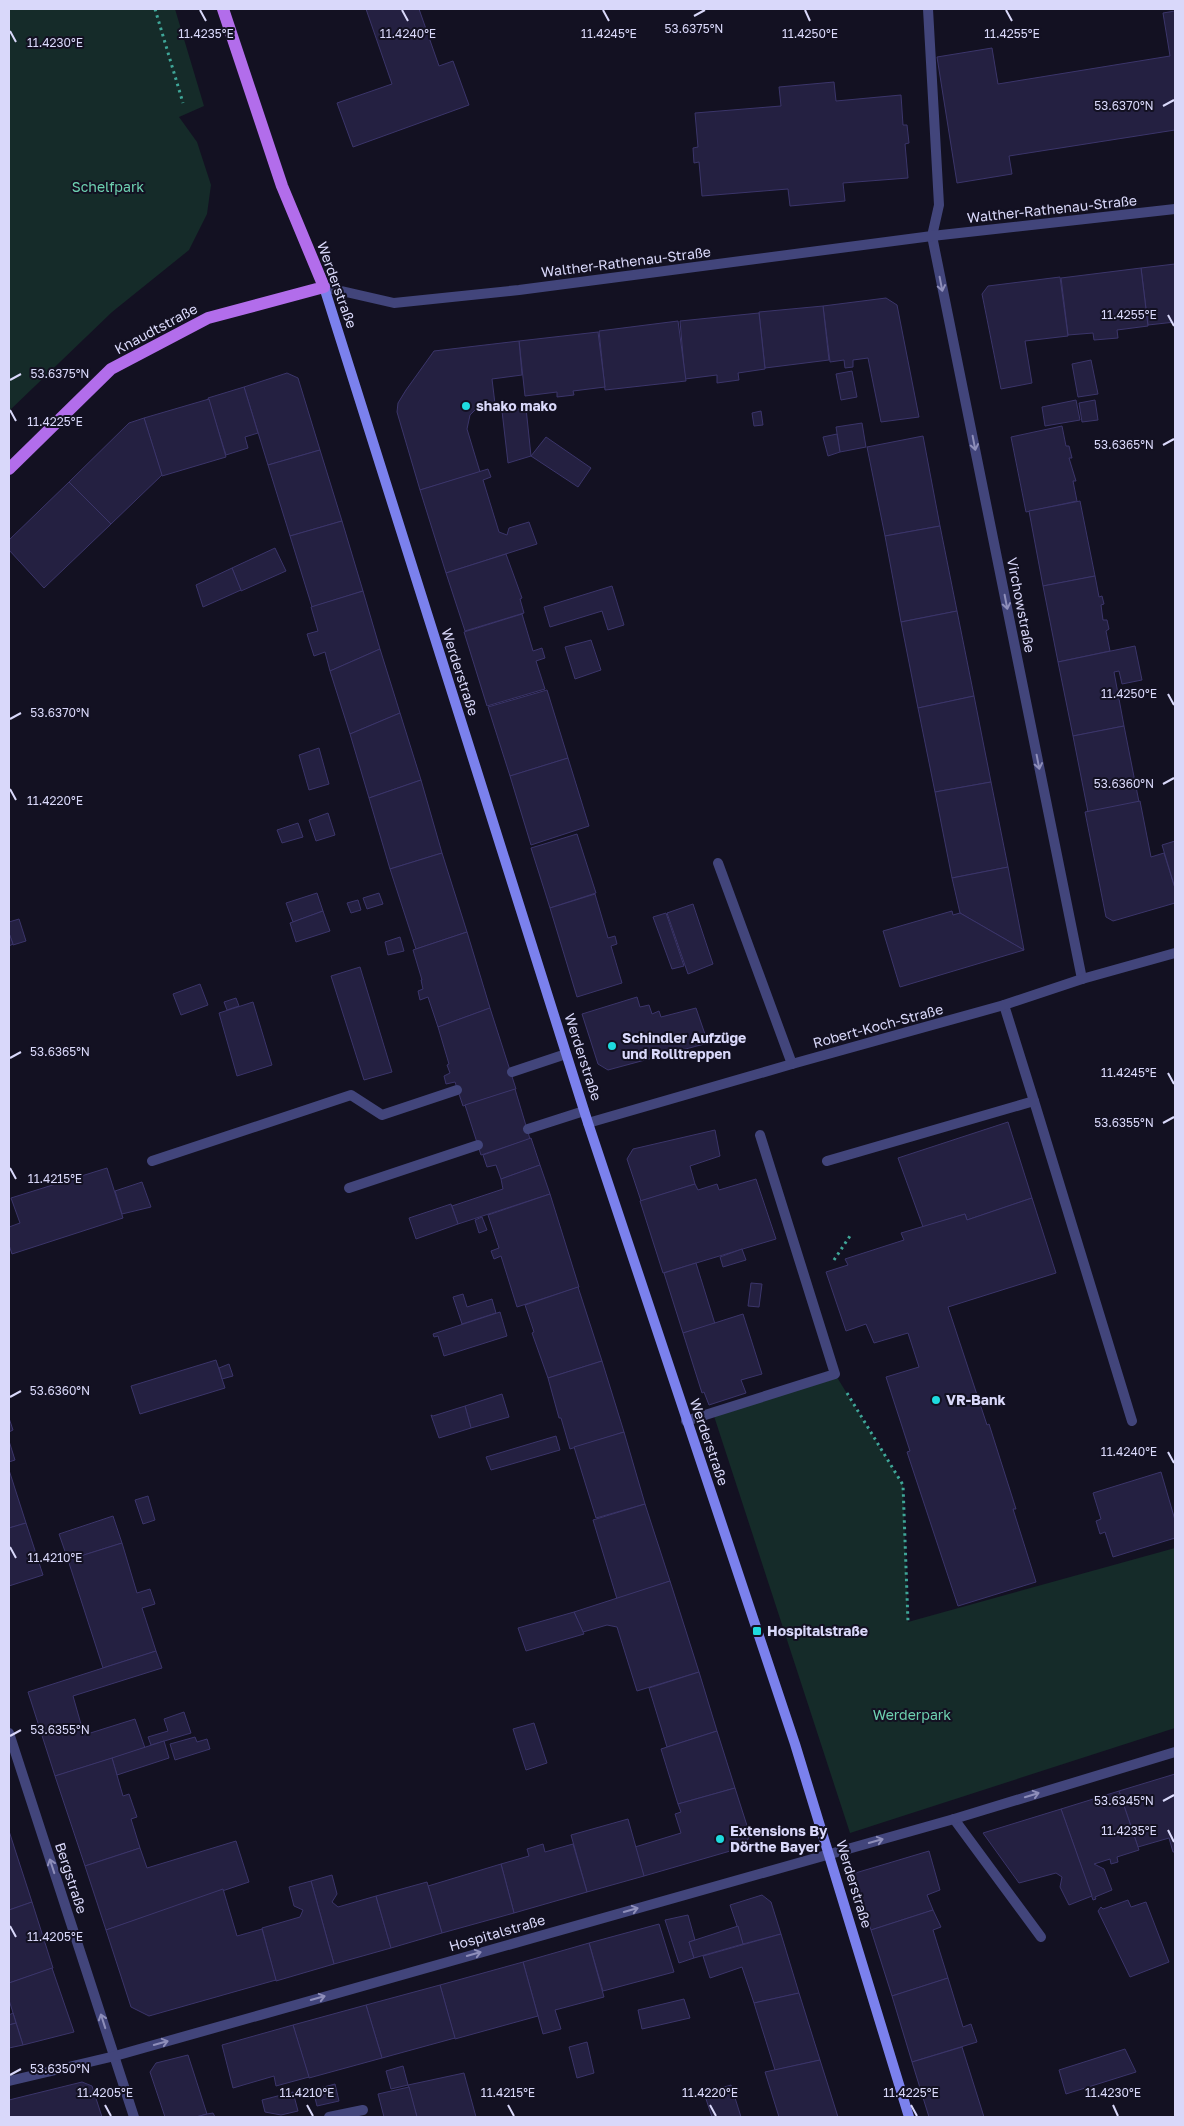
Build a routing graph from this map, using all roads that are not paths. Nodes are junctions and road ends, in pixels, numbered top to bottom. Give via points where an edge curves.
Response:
1 (223, 9) edge
2 (928, 9) edge
3 (1175, 209) edge
4 (932, 236) junction
5 (324, 287) junction
6 (9, 469) edge
7 (718, 863) dead end
8 (1175, 953) edge
9 (1082, 979) junction
10 (1004, 1005) junction
11 (566, 1054) junction
12 (792, 1064) junction
13 (512, 1072) dead end
14 (457, 1090) dead end
15 (1034, 1101) junction
16 (584, 1111) junction
17 (588, 1123) junction
18 (528, 1129) dead end
19 (760, 1135) dead end
20 (478, 1146) dead end
21 (152, 1161) dead end
22 (827, 1161) dead end
23 (349, 1188) dead end
24 (686, 1421) junction
25 (1132, 1421) dead end
26 (9, 1733) edge
27 (1175, 1752) edge
28 (954, 1819) junction
29 (829, 1854) junction
30 (1041, 1938) dead end
31 (114, 2056) junction
32 (9, 2081) edge
33 (363, 2110) dead end
34 (134, 2117) edge
35 (329, 2117) edge
36 (909, 2117) edge

1 - 5 main road, Werderstraße via 282,186
2 - 4 street via 939,205
3 - 4 street, Walther-Rathenau-Straße
4 - 5 street, Walther-Rathenau-Straße via 519,290 394,302
4 -> 9 street, Virchowstraße
5 - 6 main road, Knaudtstraße via 208,318 111,370
5 - 11 street, Werderstraße
7 - 12 street
8 - 9 street, Robert-Koch-Straße
9 - 10 street, Robert-Koch-Straße
10 - 12 street, Robert-Koch-Straße
10 - 15 street
11 - 13 street
11 - 16 street, Werderstraße
12 - 17 street, Robert-Koch-Straße
14 - 21 street via 382,1115 351,1095
15 - 22 street
15 - 25 street
16 - 17 street, Werderstraße
16 - 18 street
17 - 24 street, Werderstraße
19 - 24 street via 835,1374
20 - 23 street
24 - 29 street, Werderstraße
31 -> 26 street, Bergstraße
28 -> 27 street, Hospitalstraße
29 -> 28 street, Hospitalstraße
28 - 30 street
31 -> 29 street, Hospitalstraße
29 - 36 street, Werderstraße
31 - 32 street, Hospitalstraße
31 - 34 street, Bergstraße
33 - 35 street

